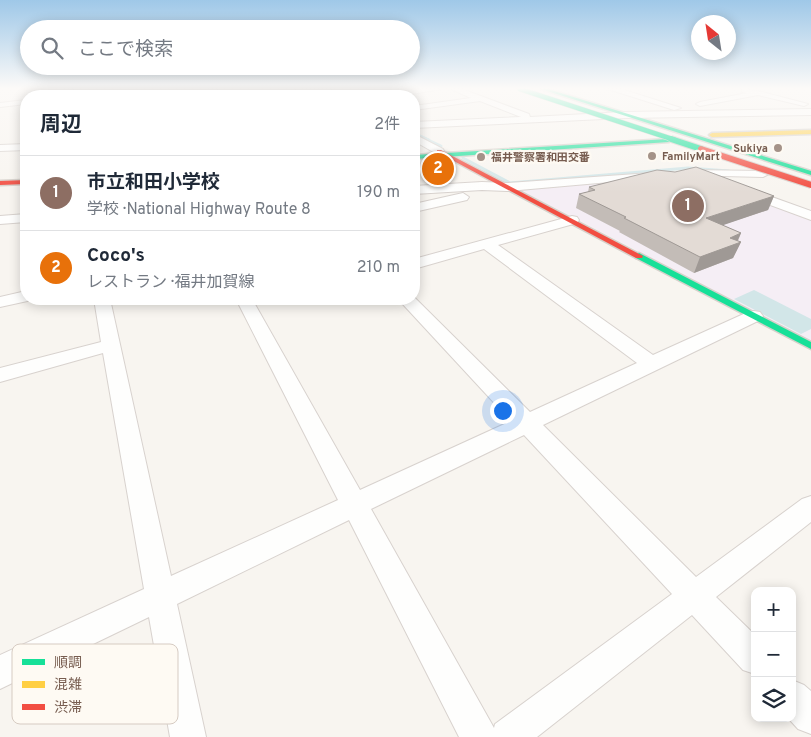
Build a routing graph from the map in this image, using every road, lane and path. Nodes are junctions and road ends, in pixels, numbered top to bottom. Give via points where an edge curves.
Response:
1 (446, 123) edge
2 (613, 123) edge
3 (624, 123) edge
4 (640, 123) edge
5 (651, 123) edge
6 (420, 125) edge
7 (811, 132) edge
8 (691, 136) junction
9 (811, 137) edge
10 (420, 140) edge
11 (661, 140) junction
12 (703, 140) junction
13 (20, 146) edge
14 (0, 148) edge
15 (420, 153) edge
16 (442, 153) junction
17 (420, 156) edge
18 (693, 173) junction
19 (763, 174) junction
20 (811, 174) edge
21 (20, 176) edge
22 (0, 178) edge
23 (811, 179) edge
24 (20, 182) edge
25 (0, 183) edge
26 (811, 185) edge
27 (508, 187) junction
28 (438, 189) junction
29 (420, 190) edge
30 (811, 190) edge
31 (452, 199) junction
32 (420, 207) edge
33 (811, 216) edge
34 (20, 218) edge
35 (0, 220) edge
36 (572, 220) junction
37 (487, 244) junction
38 (420, 262) edge
39 (20, 297) edge
40 (0, 302) edge
41 (103, 305) edge
42 (247, 305) edge
43 (412, 305) edge
44 (754, 316) junction
45 (111, 345) junction
46 (811, 346) edge
47 (652, 364) junction
48 (0, 375) edge
49 (527, 423) junction
50 (354, 505) junction
51 (811, 507) edge
52 (694, 596) junction
53 (160, 597) junction
54 (60, 644) edge
55 (169, 644) edge
56 (751, 654) edge
57 (12, 666) edge
58 (0, 672) edge
59 (178, 687) edge
60 (796, 701) edge
61 (811, 716) edge
62 (188, 737) edge
63 (479, 737) edge
64 (508, 737) edge

1 - 6 street
2 - 11 main road
3 - 26 main road, bridge
4 - 23 main road
5 - 8 main road
7 - 8 main road
8 - 11 main road
8 - 12 main road
9 - 12 main road
10 - 16 street
11 - 12 main road
11 - 16 main road
11 - 19 main road
12 - 20 main road
13 - 14 street
15 - 16 main road
16 - 17 main road
16 - 27 main road
18 - 19 street
18 - 27 street
18 - 33 street
19 - 30 main road
21 - 22 main road
24 - 25 main road
27 - 28 street
27 - 31 street
27 - 36 main road
28 - 29 street
28 - 31 street
31 - 32 street
34 - 35 street
36 - 37 street
36 - 44 main road
37 - 38 street
37 - 47 street
39 - 40 street
41 - 45 street
42 - 50 street
43 - 49 street
44 - 46 main road
44 - 47 street
45 - 48 street
45 - 53 street
47 - 49 street
49 - 50 street
49 - 52 street
50 - 53 street
50 - 63 street
51 - 52 street
52 - 56 street
52 - 64 street
53 - 54 street
53 - 55 street
57 - 58 street
59 - 62 street
60 - 61 street

